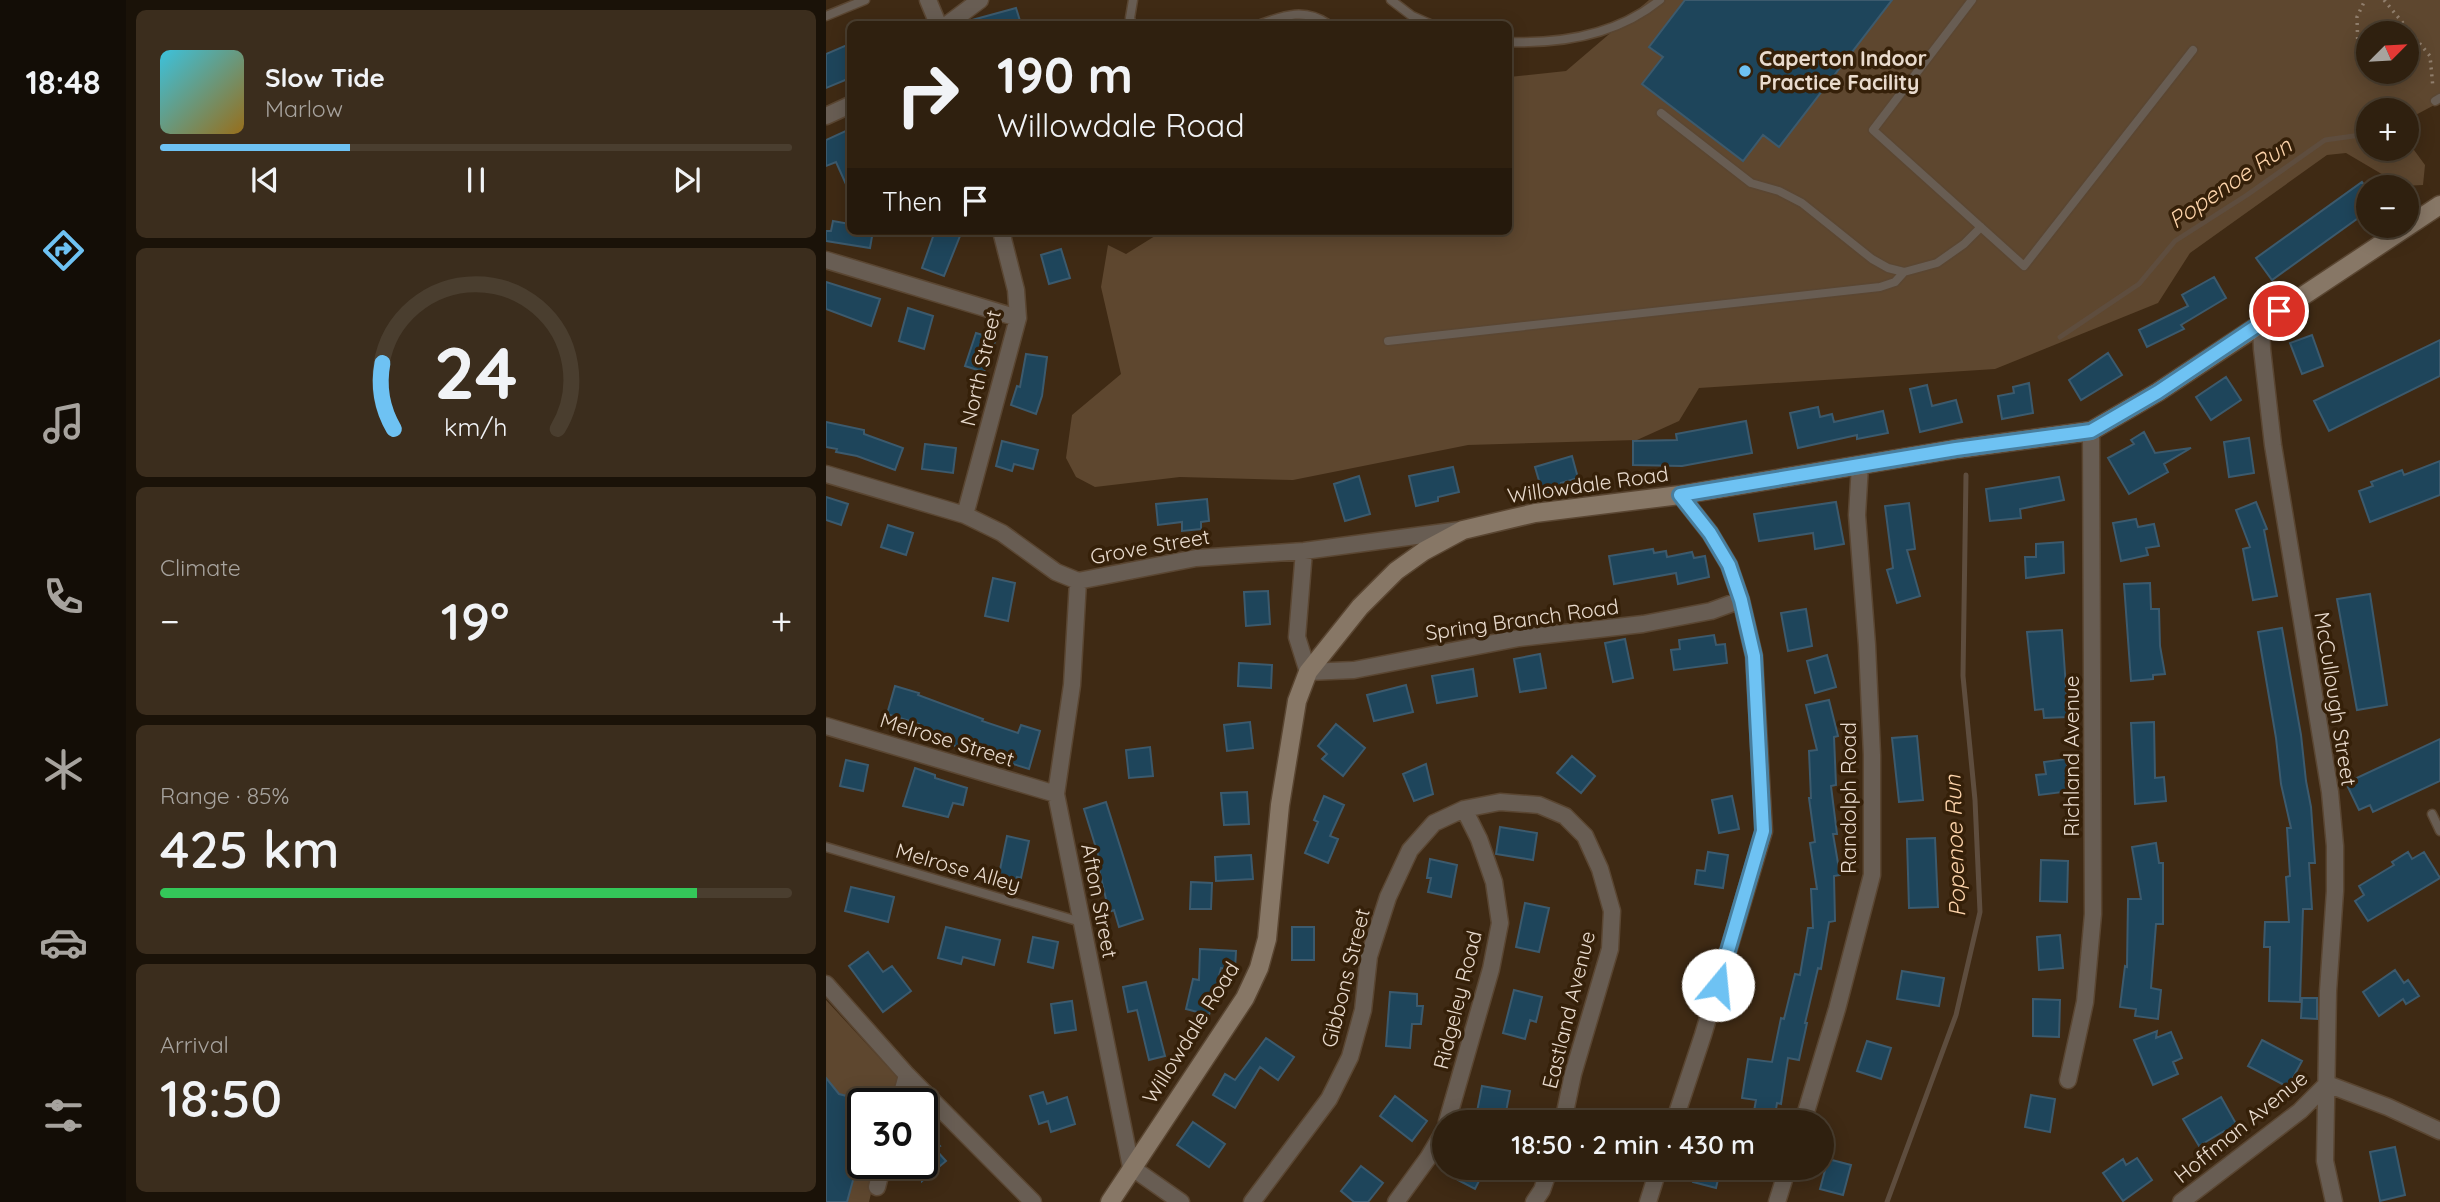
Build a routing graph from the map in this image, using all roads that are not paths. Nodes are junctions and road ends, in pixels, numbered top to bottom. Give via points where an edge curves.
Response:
1 (865, 0) edge
2 (928, 0) edge
3 (980, 0) edge
4 (1133, 0) edge
5 (1391, 0) edge
6 (1660, 0) edge
7 (1972, 0) edge
8 (826, 16) edge
9 (1412, 16) junction
10 (937, 21) edge
11 (952, 21) edge
12 (1131, 21) edge
13 (1268, 21) edge
14 (1323, 21) edge
15 (1408, 21) edge
16 (1423, 21) edge
17 (1512, 42) edge
18 (2193, 50) dead end
19 (847, 107) edge
20 (1661, 113) dead end
21 (826, 116) edge
22 (2440, 205) edge
23 (1981, 227) junction
24 (1002, 235) edge
25 (826, 260) edge
26 (1904, 272) junction
27 (1018, 318) junction
28 (2261, 323) junction
29 (1388, 341) dead end
30 (2091, 431) junction
31 (1860, 466) junction
32 (826, 474) edge
33 (1680, 495) junction
34 (965, 515) junction
35 (1463, 530) junction
36 (1304, 551) junction
37 (1078, 581) junction
38 (1741, 600) junction
39 (1308, 672) junction
40 (826, 726) edge
41 (1056, 794) junction
42 (1464, 809) junction
43 (2432, 814) dead end
44 (2440, 831) edge
45 (826, 847) edge
46 (1081, 922) junction
47 (826, 984) edge
48 (907, 1075) junction
49 (2068, 1080) dead end
50 (2327, 1084) junction
51 (903, 1088) edge
52 (1450, 1110) edge
53 (1566, 1110) edge
54 (1678, 1110) edge
55 (1807, 1110) edge
56 (2440, 1131) edge
57 (1432, 1150) edge
58 (1131, 1167) junction
59 (879, 1179) edge
60 (1545, 1180) edge
61 (1655, 1180) edge
62 (1784, 1180) edge
63 (877, 1187) dead end
64 (1033, 1202) edge
65 (1110, 1202) edge
66 (1181, 1202) edge
67 (1252, 1202) edge
68 (1396, 1202) edge
69 (1534, 1202) edge
70 (1648, 1202) edge
71 (1777, 1202) edge
72 (2181, 1202) edge
73 (2334, 1202) edge

1 - 8 lane
2 - 10 street
3 - 11 street
4 - 12 lane
5 - 9 lane
6 - 17 lane via 1615,27 1577,38
7 - 23 lane via 1873,130
9 - 15 lane
9 - 16 lane
13 - 14 lane via 1304,13
18 - 23 lane via 2024,266
19 - 21 street
20 - 26 lane via 1751,183 1802,203 1872,259
22 - 28 street, Willowdale Road
23 - 26 lane via 1937,263
24 - 27 street, North Street
25 - 27 street
26 - 29 lane via 1895,282 1880,287
27 - 34 street, North Street
28 - 30 street, Willowdale Road
28 - 50 street, McCullough Street via 2273,445 2335,846
30 - 31 street, Willowdale Road
30 - 49 street, Richland Avenue via 2093,914 2085,1002
31 - 33 street, Willowdale Road
31 - 55 street, Randolph Road via 1857,515 1871,741 1872,875
32 - 34 street, Grove Street
33 - 35 street, Willowdale Road via 1535,513
33 - 38 street via 1729,565
34 - 37 street, Grove Street
35 - 36 street, Grove Street
35 - 39 street, Willowdale Road via 1396,571
36 - 37 street, Grove Street via 1196,558
36 - 39 street via 1297,637
37 - 41 street, Afton Street via 1072,685
38 - 39 street, Spring Branch Road via 1643,624 1507,640 1354,670
38 - 54 street via 1754,656 1763,831
39 - 58 street, Willowdale Road via 1297,701 1282,792 1267,939 1259,968 1225,1030
40 - 41 street, Melrose Street
41 - 46 street, Afton Street
42 - 52 street, Ridgeley Road via 1494,882 1500,923
42 - 53 street, Eastland Avenue via 1500,802 1539,804 1565,816 1585,836 1600,869 1612,911 1610,949
42 - 67 street, Gibbons Street via 1434,823 1409,850 1369,956 1363,1010 1350,1057 1329,1099
43 - 44 lane
45 - 46 lane, Melrose Alley
46 - 58 street, Afton Street
47 - 48 street
48 - 51 street
48 - 64 street
50 - 56 street
50 - 72 street, Hoffman Avenue via 2300,1111
50 - 73 street, McCullough Street via 2325,1161
57 - 68 street
58 - 65 street, Willowdale Road
58 - 66 street
59 - 63 street
60 - 69 street
61 - 70 street
62 - 71 street

